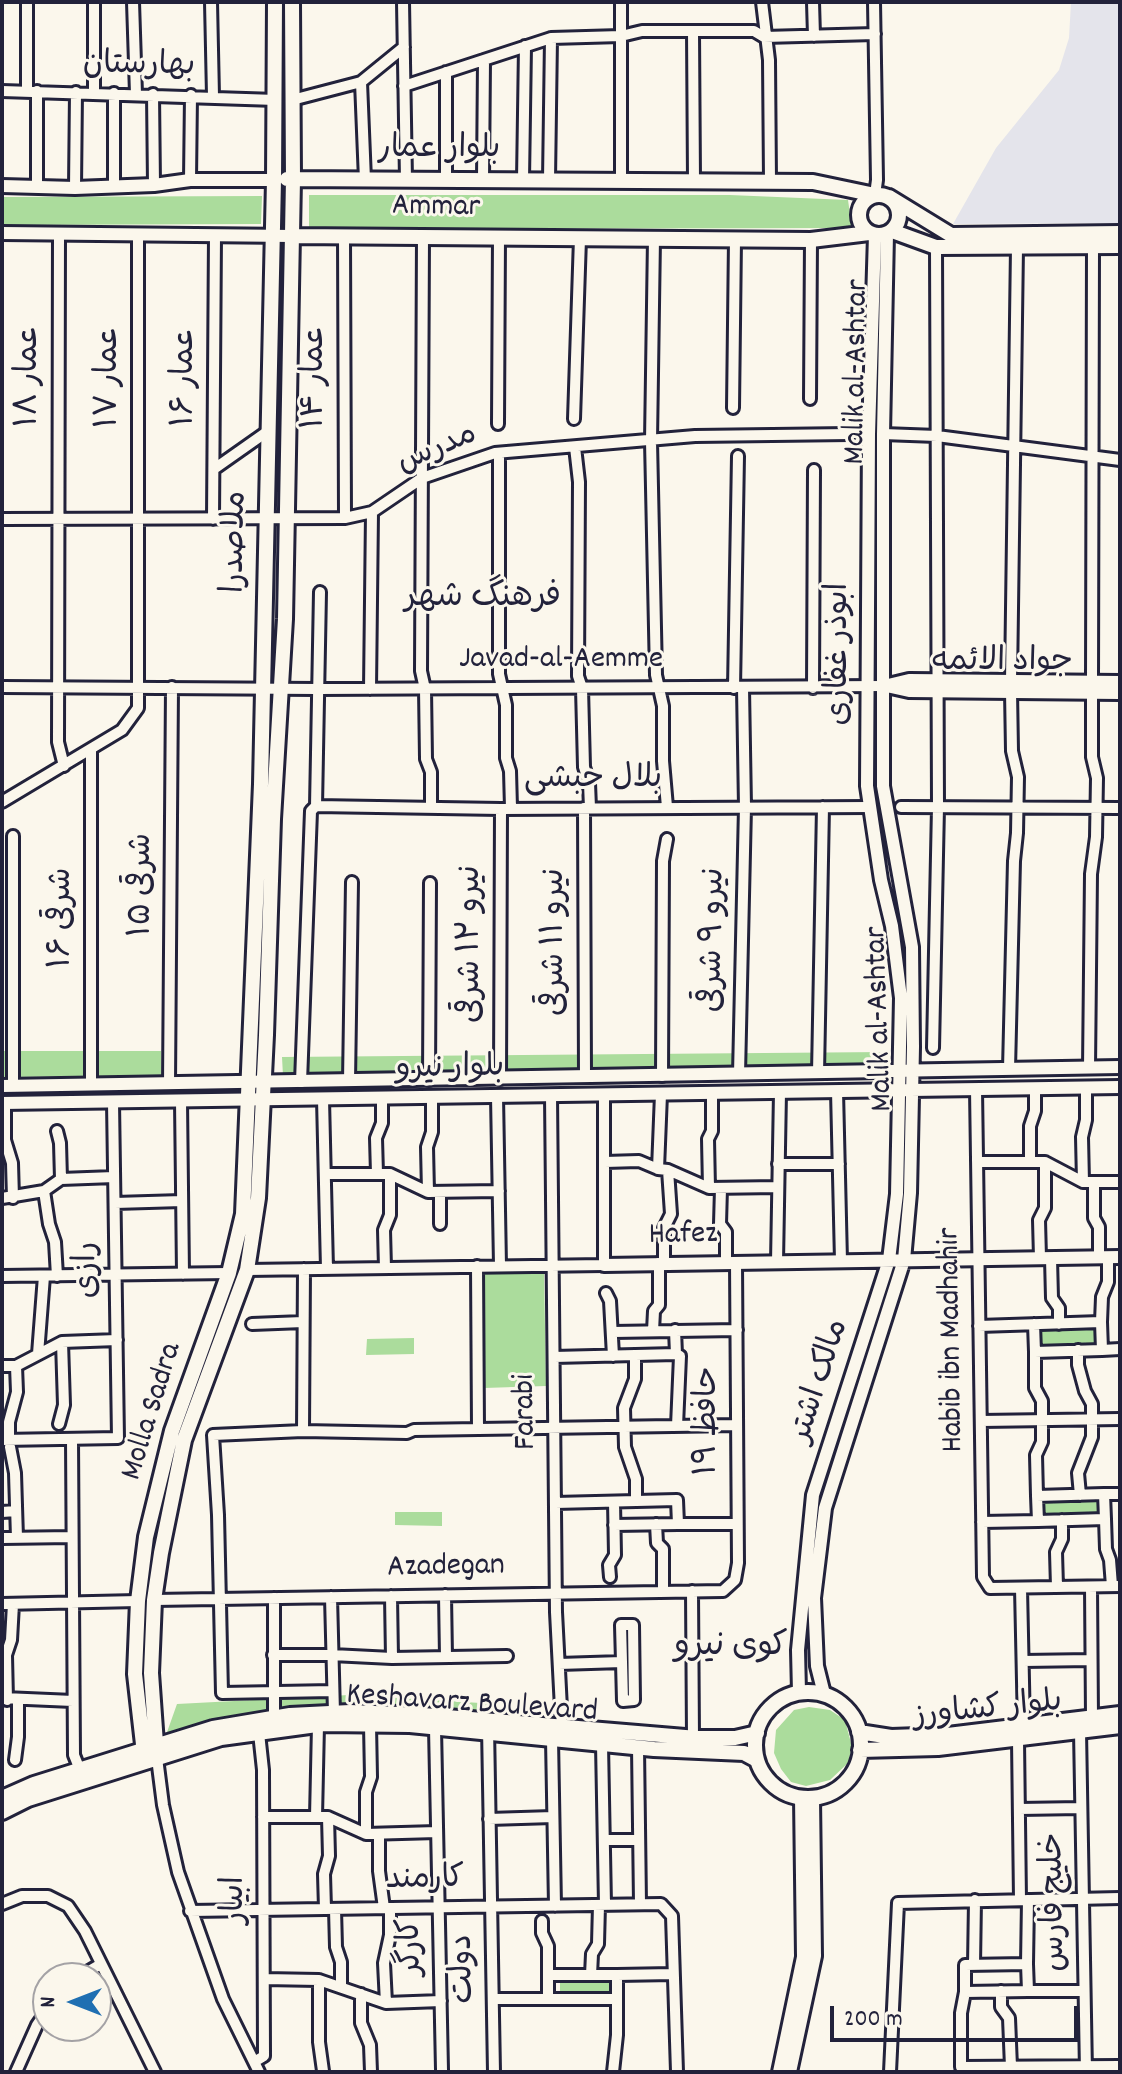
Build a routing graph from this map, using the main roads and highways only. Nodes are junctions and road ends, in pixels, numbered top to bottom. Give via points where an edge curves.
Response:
1 (275, 2) edge
2 (292, 2) edge
3 (293, 179) junction
4 (274, 180) junction
5 (881, 192) junction
6 (881, 233) junction
7 (1120, 233) edge
8 (292, 236) junction
9 (1120, 246) edge
10 (273, 265) junction
11 (291, 266) junction
12 (248, 1082) joint
13 (264, 1082) joint
14 (1120, 1714) edge
15 (1120, 1726) edge
16 (488, 1727) junction
17 (859, 1732) junction
18 (557, 1733) junction
19 (757, 1733) junction
20 (1021, 1734) junction
21 (860, 1750) junction
22 (150, 1754) junction
23 (757, 1760) junction
24 (2, 1798) edge
25 (2, 1812) edge

1 - 4 main road, ملاصدرا
2 - 3 main road, ملاصدرا
3 - 4 main road, بلوار عمار
3 - 5 main road, بلوار عمار via 770,181
3 - 8 main road, ملاصدرا
4 - 10 main road, ملاصدرا
5 - 6 main road via 900,214 899,221
5 - 6 main road via 863,202 859,215 864,228
5 - 7 main road, بلوار عمار via 951,235
6 - 8 main road, Ammar via 811,240
6 - 9 main road via 936,247
8 - 11 main road, ملاصدرا
10 - 11 main road
10 - 12 main road, ملاصدرا
11 - 13 main road, ملاصدرا via 285,619
12 - 22 main road, Molla Sadra via 243,1214 229,1273 172,1431 146,1537 135,1674
13 - 22 main road, Molla Sadra via 258,1198 247,1270 184,1440 161,1553 154,1600
14 - 20 main road
15 - 20 main road, بلوار کشاورز
16 - 18 main road, Keshavarz Boulevard
16 - 22 main road, Keshavarz Boulevard via 318,1725
16 - 22 main road, Keshavarz Boulevard via 423,1715 334,1713 213,1728
17 - 19 main road via 840,1702 799,1692 768,1709
17 - 20 main road via 891,1737
17 - 21 main road
18 - 19 main road, Keshavarz Boulevard via 735,1738
18 - 23 main road, Keshavarz Boulevard via 602,1744 744,1753
19 - 23 main road
20 - 21 main road, بلوار کشاورز via 938,1748
21 - 23 main road via 845,1782 831,1793 807,1798 774,1786
22 - 24 main road, Keshavarz Boulevard via 80,1770
22 - 25 main road, Keshavarz Boulevard

